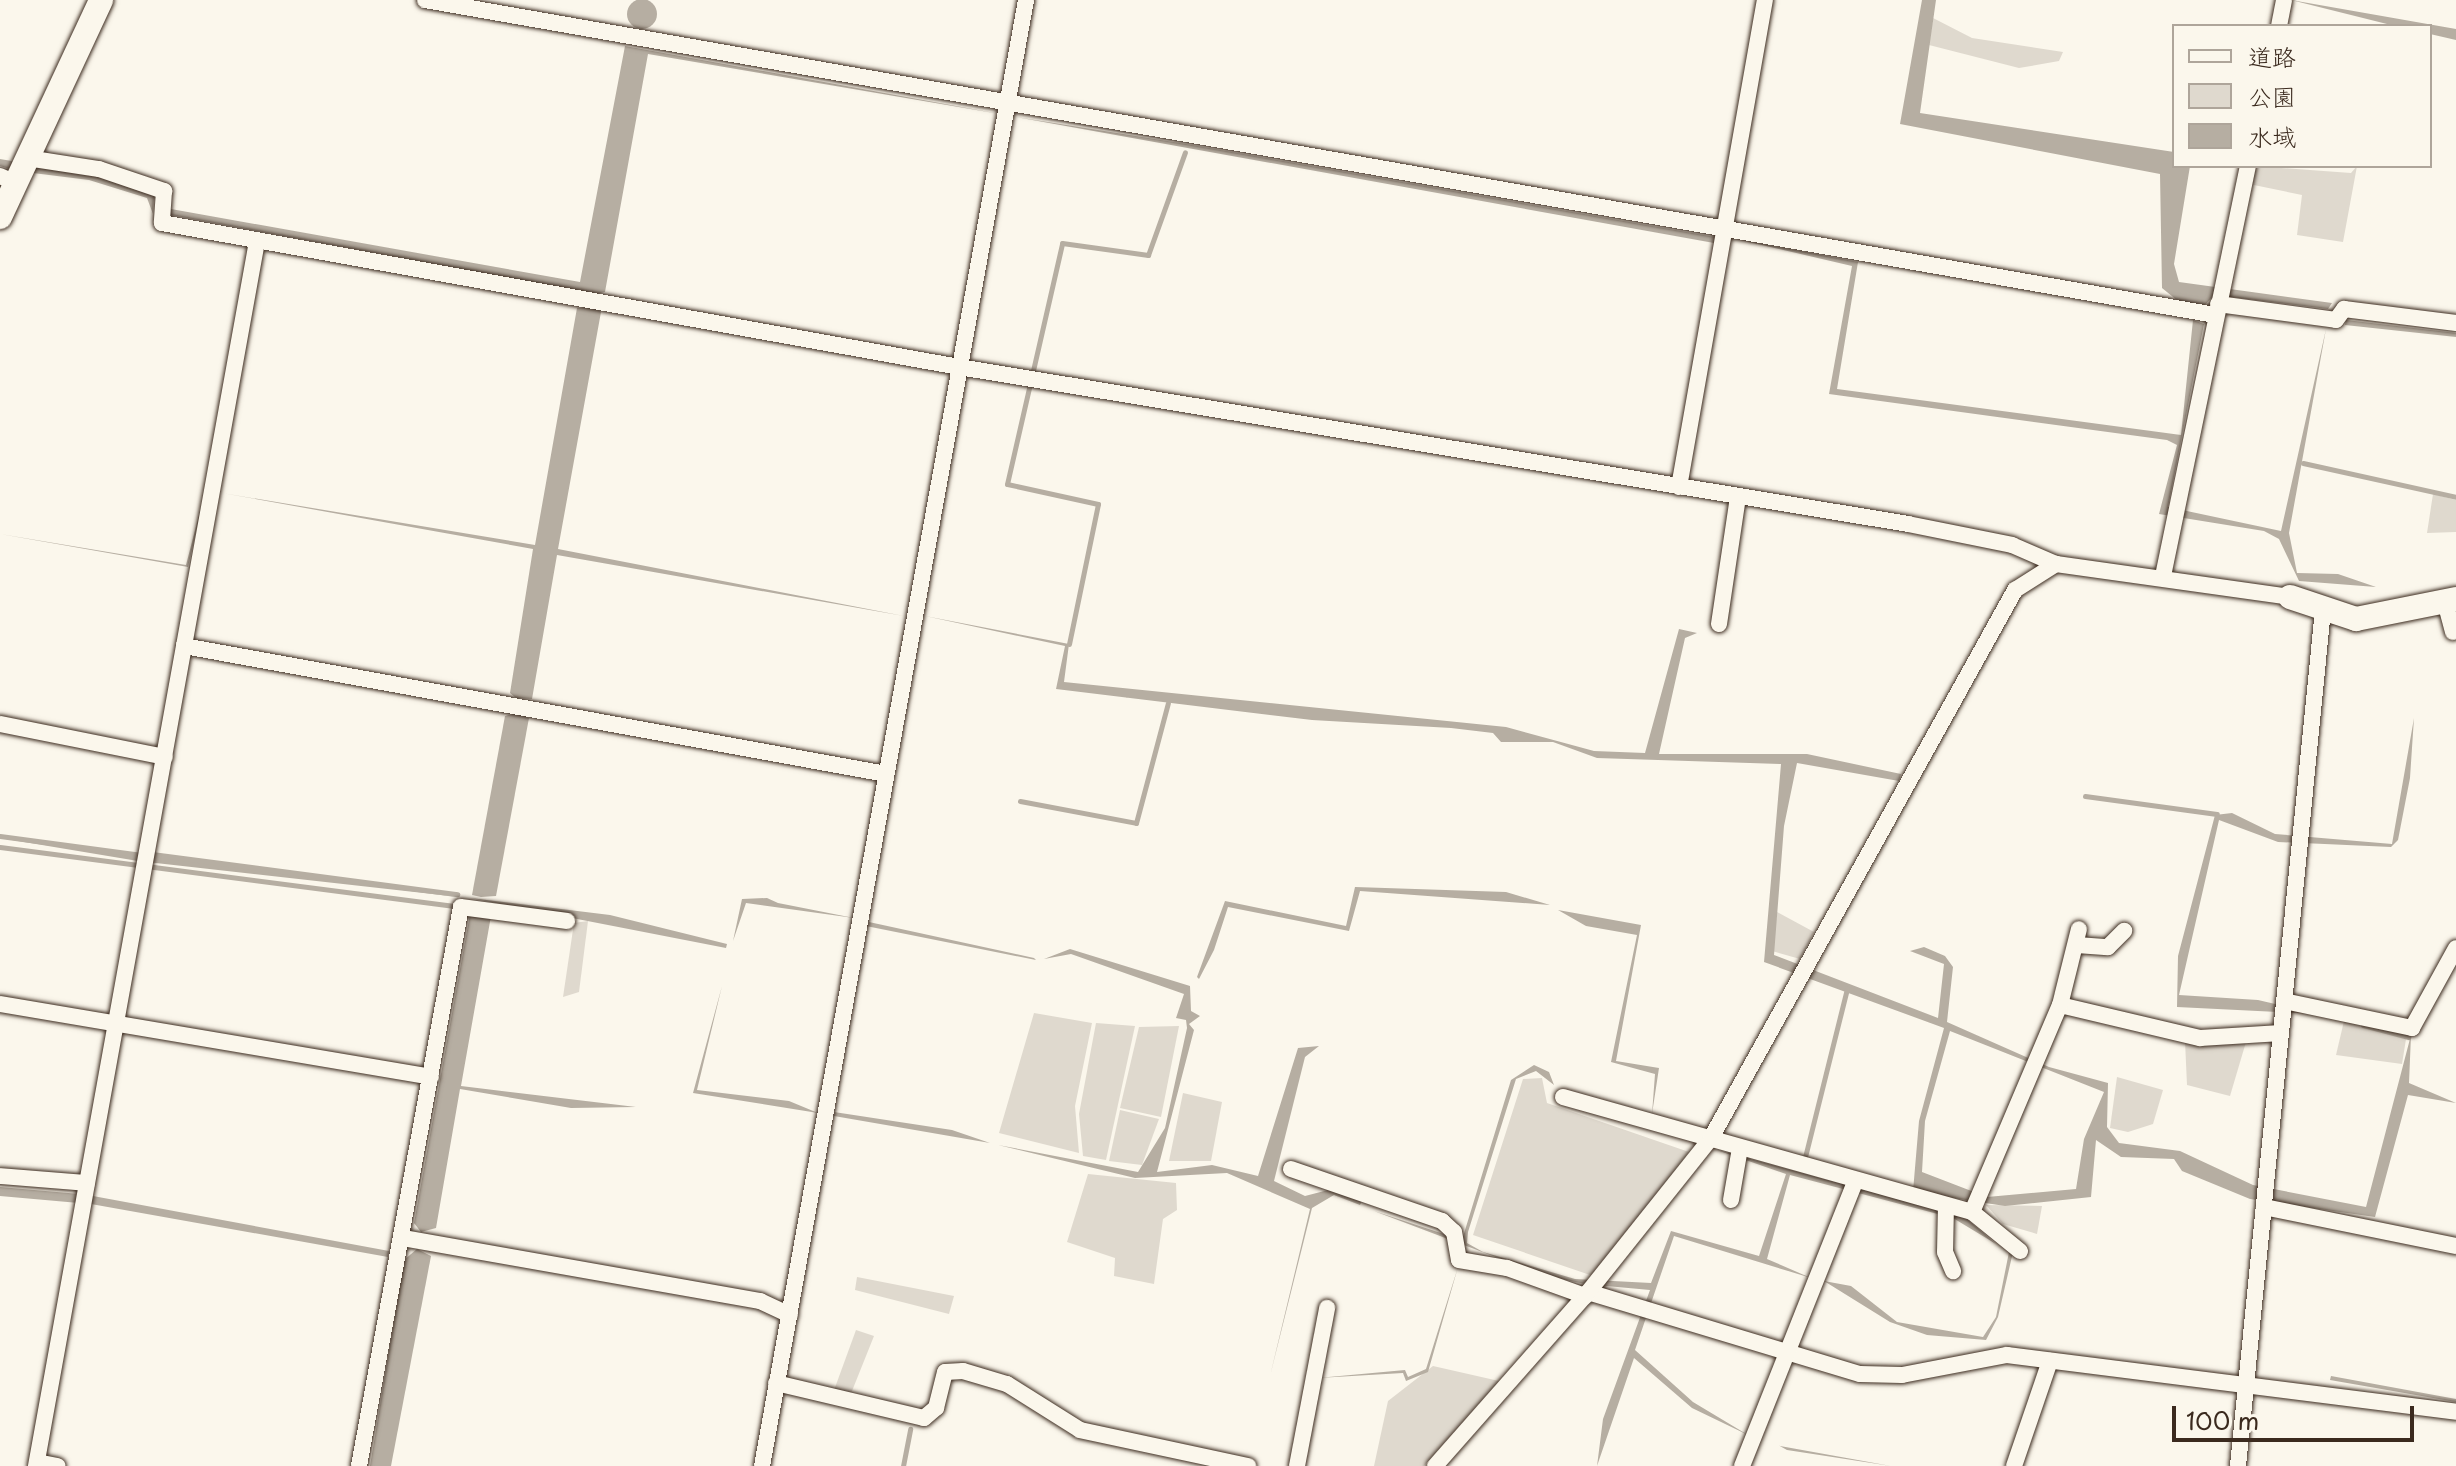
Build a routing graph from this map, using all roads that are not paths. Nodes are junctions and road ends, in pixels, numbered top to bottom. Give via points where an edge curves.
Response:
1 (101, 0) edge
2 (425, 0) edge
3 (1026, 0) edge
4 (1765, 0) edge
5 (2284, 0) edge
6 (2279, 24) edge
7 (1007, 105) junction
8 (27, 158) junction
9 (2248, 168) edge
10 (8, 180) edge
11 (0, 217) edge
12 (1724, 227) junction
13 (257, 241) junction
14 (2217, 310) junction
15 (2456, 323) edge
16 (959, 367) junction
17 (1679, 487) junction
18 (1738, 497) junction
19 (2056, 564) junction
20 (2163, 576) junction
21 (2290, 597) joint
22 (2450, 601) edge
23 (2323, 610) junction
24 (1719, 624) dead end
25 (2453, 632) dead end
26 (184, 646) junction
27 (0, 724) edge
28 (165, 757) junction
29 (886, 774) junction
30 (567, 921) dead end
31 (2124, 931) dead end
32 (2456, 948) edge
33 (2284, 1001) junction
34 (0, 1004) edge
35 (2060, 1005) junction
36 (116, 1020) junction
37 (2281, 1033) junction
38 (431, 1077) junction
39 (1563, 1097) dead end
40 (1711, 1138) junction
41 (1740, 1148) junction
42 (1291, 1169) dead end
43 (0, 1176) edge
44 (1855, 1182) junction
45 (87, 1183) junction
46 (1731, 1200) dead end
47 (1946, 1205) junction
48 (2264, 1207) junction
49 (1972, 1212) junction
50 (403, 1238) junction
51 (2456, 1246) edge
52 (2020, 1251) dead end
53 (1953, 1271) dead end
54 (1587, 1294) junction
55 (1327, 1308) dead end
56 (790, 1315) junction
57 (1791, 1351) junction
58 (2050, 1361) junction
59 (776, 1383) junction
60 (2246, 1386) junction
61 (2456, 1412) edge
62 (37, 1464) edge
63 (58, 1466) edge
64 (359, 1466) edge
65 (762, 1466) edge
66 (1248, 1466) edge
67 (1297, 1466) edge
68 (1435, 1466) edge
69 (1742, 1466) edge
70 (2014, 1466) edge
71 (2238, 1466) edge

1 - 8 main road
2 - 7 street
3 - 7 street
4 - 12 street
5 - 6 street
7 - 12 street
7 - 16 street
8 - 10 main road
8 - 13 street via 99,169 164,191 162,223
9 - 14 street
10 - 11 main road
12 - 14 street
12 - 17 street
13 - 16 street
13 - 26 street
14 - 15 street via 2336,320 2344,309
14 - 20 street
16 - 17 street
16 - 29 street
17 - 18 street
18 - 19 street via 2012,545
18 - 24 street
19 - 20 street
19 - 40 street via 2015,590
20 - 21 street
21 - 23 main road
22 - 23 main road via 2377,619
22 - 25 street
23 - 33 street
26 - 28 street
26 - 29 street
27 - 28 street
28 - 36 street
29 - 56 street
30 - 38 street via 461,907
31 - 35 street via 2108,947 2078,937
32 - 33 street via 2412,1028
33 - 37 street
34 - 36 street
35 - 37 street via 2200,1038
35 - 49 street
36 - 38 street
36 - 45 street
37 - 48 street
38 - 50 street
39 - 40 street
40 - 41 street
40 - 54 street
41 - 44 street
41 - 46 street
42 - 54 street via 1442,1221 1454,1232 1459,1260 1507,1268
43 - 45 street
44 - 47 street
44 - 57 street
45 - 62 street
47 - 49 street
47 - 53 street via 1945,1252
48 - 51 street
48 - 60 street
49 - 52 street
50 - 56 street via 760,1301
50 - 64 street
54 - 57 street
54 - 68 street
55 - 67 street via 1330,1328
56 - 59 street
57 - 58 street via 1860,1374 1902,1375 2007,1355
57 - 69 street
58 - 60 street
58 - 70 street
59 - 65 street
59 - 66 street via 924,1418 936,1408 945,1372 963,1371 1007,1384 1080,1430
60 - 61 street
60 - 71 street
62 - 63 street

